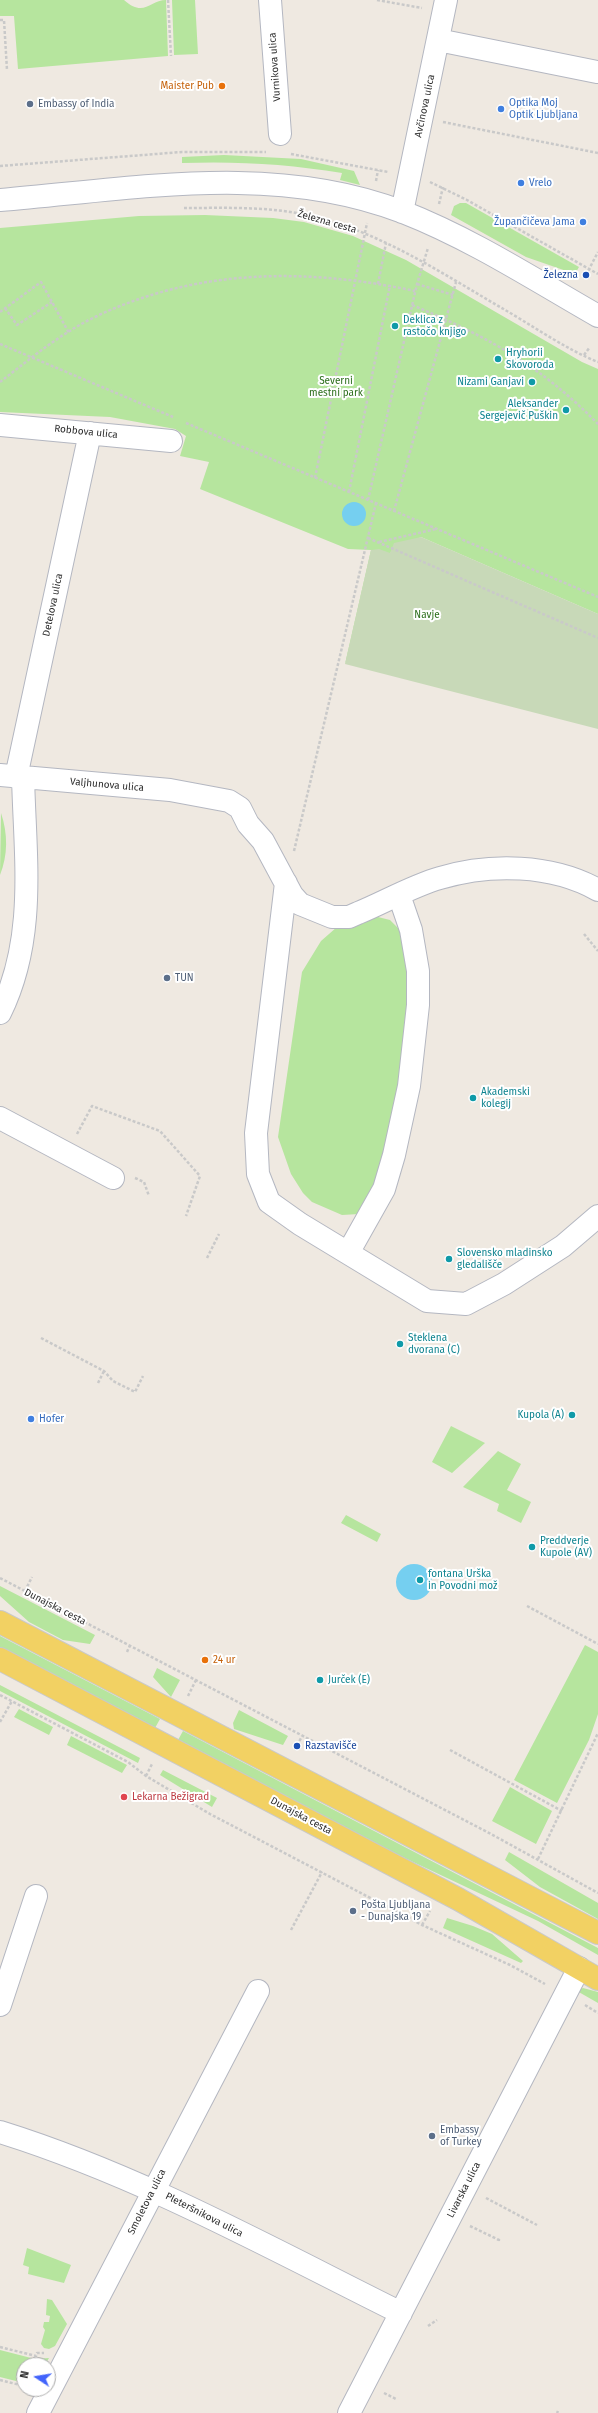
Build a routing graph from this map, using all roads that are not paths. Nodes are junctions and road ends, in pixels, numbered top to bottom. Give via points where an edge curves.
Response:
1 (270, 1) edge
2 (445, 6) edge
3 (438, 40) junction
4 (597, 72) dead end
5 (279, 147) road end
6 (0, 200) edge
7 (402, 212) junction
8 (598, 316) edge
9 (0, 425) edge
10 (90, 433) junction
11 (171, 441) dead end
12 (13, 776) edge
13 (286, 883) junction
14 (598, 890) edge
15 (399, 895) junction
16 (0, 1013) edge
17 (0, 1118) edge
18 (123, 1177) road end
19 (598, 1216) edge
20 (348, 1253) junction
21 (0, 1622) edge
22 (0, 1659) edge
23 (36, 1896) dead end
24 (598, 1934) edge
25 (579, 1968) junction
26 (598, 1979) edge
27 (258, 1991) dead end
28 (0, 2005) edge
29 (0, 2132) edge
30 (153, 2189) junction
31 (401, 2313) junction
32 (38, 2413) edge
33 (349, 2413) edge

1 - 5 street, Vurnikova ulica
2 - 3 street, Avčinova ulica
3 - 4 street
3 - 7 street, Avčinova ulica
6 - 7 street via 165,185 243,183 302,187
7 - 8 street via 459,238
9 - 10 street, Robbova ulica
10 - 11 street, Robbova ulica
10 - 12 street, Detelova ulica
12 - 13 street, Valjhunova ulica via 170,790 213,799 221,812 248,824 264,841
12 - 16 street, Detelova ulica via 27,861 25,931 12,983
13 - 15 street via 300,904 332,917 349,917
13 - 20 street via 256,1133 258,1174 269,1202
14 - 15 street via 577,879 558,874 489,869 438,878
15 - 20 street via 411,930 418,971 418,1004 408,1086 394,1155 384,1189
17 - 18 street
19 - 20 street via 532,1267 466,1304 427,1301
21 - 24 main road
22 - 25 main road, Dunajska cesta via 458,1899
23 - 28 street
25 - 26 main road, Dunajska cesta
25 - 31 street, Livarska ulica
27 - 30 street, Smoletova ulica
29 - 30 street, Pleteršnikova ulica
30 - 31 street, Pleteršnikova ulica
30 - 32 street, Smoletova ulica
31 - 33 street, Livarska ulica

